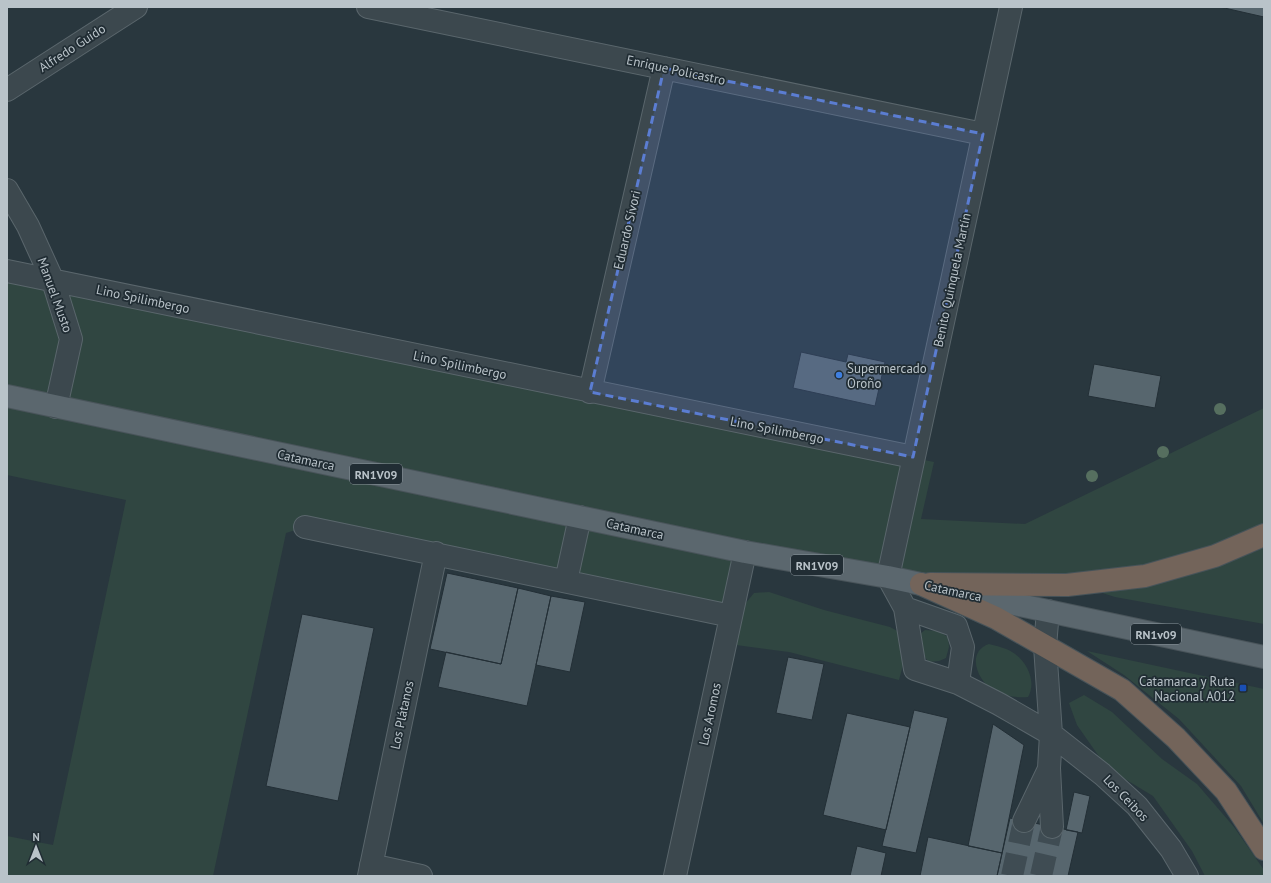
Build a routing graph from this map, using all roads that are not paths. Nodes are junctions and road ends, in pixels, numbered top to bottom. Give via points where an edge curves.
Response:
1 (136, 7) edge
2 (368, 7) edge
3 (1011, 7) edge
4 (664, 68) junction
5 (7, 90) edge
6 (983, 134) junction
7 (7, 190) edge
8 (7, 271) edge
9 (53, 280) junction
10 (590, 392) junction
11 (7, 396) edge
12 (56, 407) junction
13 (913, 457) junction
14 (580, 518) junction
15 (305, 527) dead end
16 (1264, 535) edge
17 (745, 552) junction
18 (436, 553) junction
19 (888, 577) junction
20 (566, 581) junction
21 (921, 584) junction
22 (905, 608) junction
23 (1048, 611) junction
24 (731, 616) junction
25 (1046, 646) junction
26 (1264, 657) edge
27 (958, 684) junction
28 (1051, 734) junction
29 (1038, 824) tunnel mouth
30 (1264, 850) edge
31 (370, 871) edge
32 (420, 876) edge
33 (675, 876) edge
34 (1187, 876) edge

1 - 5 street, Alfredo Guido
2 - 4 street, Enrique Policastro
3 - 6 street, Benito Quinquela Martín
4 - 6 street, Enrique Policastro
4 - 10 street, Eduardo Sívori
6 - 13 street, Benito Quinquela Martín
7 - 9 street, Manuel Musto via 28,226
8 - 9 street, Lino Spilimbergo
9 - 10 street, Lino Spilimbergo
9 - 12 street, Manuel Musto via 71,339
10 - 13 street, Lino Spilimbergo
11 - 12 main road, Catamarca / RN1V09
12 - 14 main road, Catamarca / RN1V09
13 - 19 street, Benito Quinquela Martín
14 - 17 main road, Catamarca / RN1V09
14 - 20 street
15 - 18 street
16 - 21 highway via 1215,556 1145,576 1067,585
17 - 19 main road, Catamarca / RN1V09
17 - 24 street, Los Aromos
18 - 20 street
18 - 31 street, Los Plátanos
19 - 21 main road, Catamarca / RN1V09
19 - 22 street, Los Ceibos
20 - 24 street
21 - 23 main road, Catamarca / RN1V09
21 - 25 highway via 996,618
22 - 27 street, Los Ceibos via 915,669
22 - 27 street via 956,626 963,647
23 - 25 street
23 - 26 main road, Catamarca / RN1v09
24 - 33 street, Los Aromos
25 - 28 street
25 - 30 highway via 1122,690 1176,738 1226,791
27 - 28 street, Los Ceibos
28 - 29 street via 1049,768
28 - 34 street, Los Ceibos via 1102,774 1137,806 1171,850
31 - 32 street

